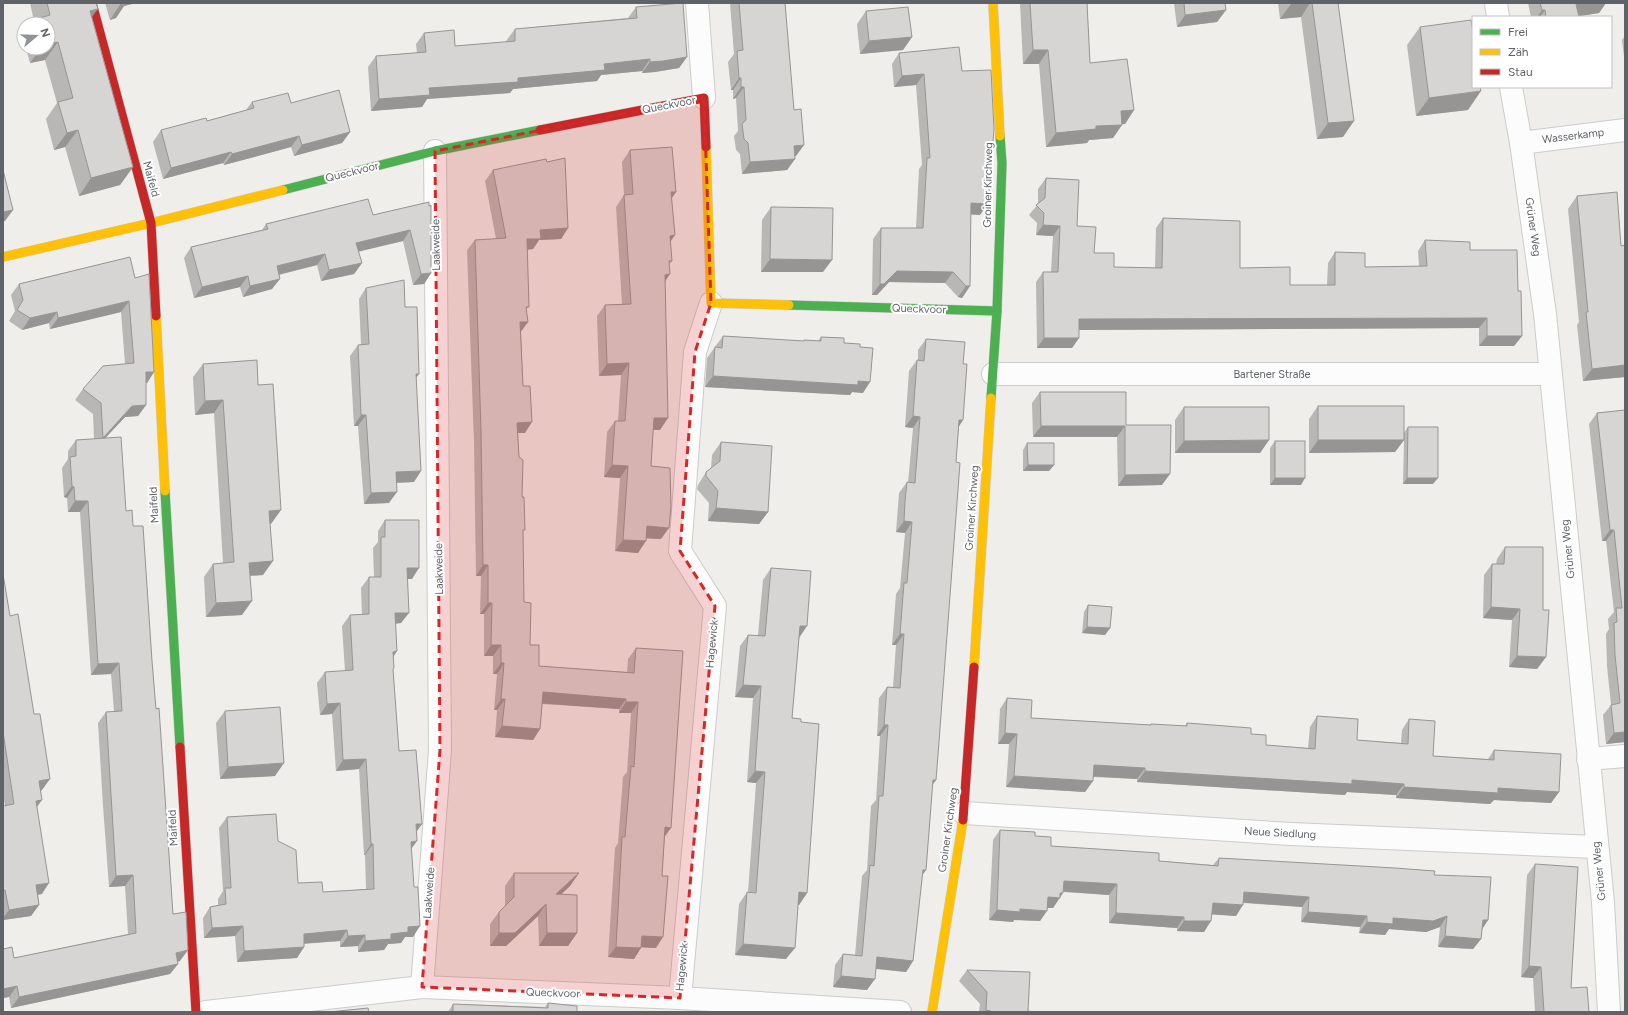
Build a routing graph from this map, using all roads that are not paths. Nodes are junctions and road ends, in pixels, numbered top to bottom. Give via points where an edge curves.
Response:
1 (92, 3) edge
2 (697, 3) edge
3 (993, 3) edge
4 (1496, 3) edge
5 (1498, 16) edge
6 (1511, 88) edge
7 (704, 98) junction
8 (1625, 130) edge
9 (1521, 142) junction
10 (435, 151) junction
11 (151, 223) junction
12 (3, 257) edge
13 (711, 303) junction
14 (996, 311) junction
15 (993, 374) junction
16 (1550, 374) junction
17 (1625, 756) edge
18 (1588, 760) junction
19 (964, 813) junction
20 (1596, 847) junction
21 (422, 987) junction
22 (680, 998) junction
23 (196, 1012) edge
24 (206, 1012) edge
25 (900, 1012) edge
26 (932, 1012) edge
27 (1609, 1012) edge

1 - 11 street, Maifeld
2 - 7 street, Queckvoor
3 - 14 street, Groiner Kirchweg via 1002,163
4 - 5 street
6 - 9 street, Grüner Weg
7 - 10 street, Queckvoor
7 - 13 street, Queckvoor
8 - 9 street, Wasserkamp
9 - 16 street, Grüner Weg via 1545,314
10 - 11 street, Queckvoor
10 - 21 street, Laakweide via 440,750
11 - 12 street, Queckvoor
11 - 23 street, Maifeld
13 - 14 street, Queckvoor
13 - 22 street, Hagewick via 695,352 680,551 716,606
14 - 15 street, Groiner Kirchweg
15 - 16 street, Bartener Straße
15 - 19 street, Groiner Kirchweg
16 - 18 street, Grüner Weg
17 - 18 street
18 - 20 street, Grüner Weg
19 - 20 street, Neue Siedlung via 1291,834
19 - 26 street, Groiner Kirchweg
20 - 27 street, Grüner Weg via 1603,902
21 - 22 street, Queckvoor
21 - 24 street, Queckvoor
22 - 25 street, Queckvoor

